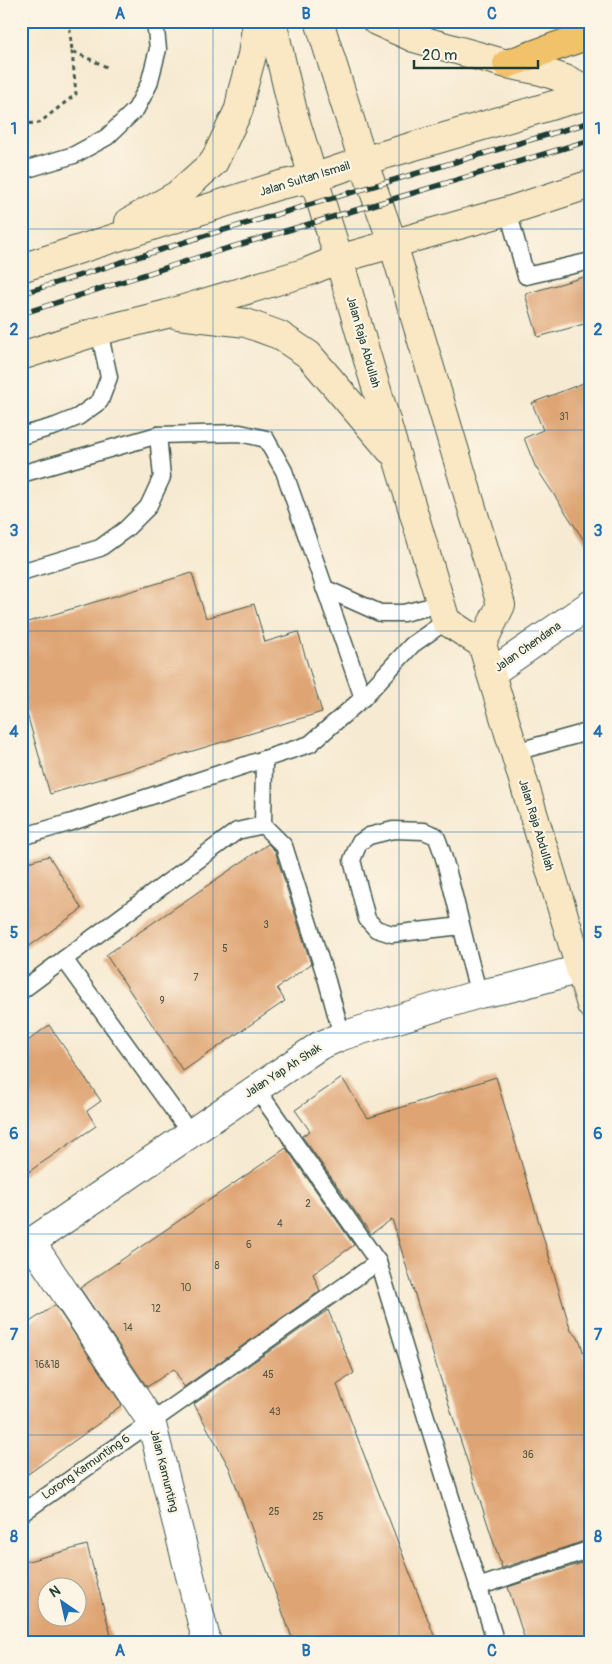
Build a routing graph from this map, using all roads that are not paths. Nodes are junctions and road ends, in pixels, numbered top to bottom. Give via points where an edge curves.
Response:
1 (155, 21) edge
2 (257, 21) edge
3 (272, 21) edge
4 (319, 21) edge
5 (376, 21) edge
6 (591, 34) edge
7 (507, 64) junction
8 (591, 93) edge
9 (363, 161) junction
10 (21, 171) edge
11 (312, 178) junction
12 (591, 184) edge
13 (508, 211) junction
14 (393, 244) junction
15 (80, 250) junction
16 (339, 259) junction
17 (591, 261) edge
18 (21, 268) edge
19 (167, 314) junction
20 (100, 330) junction
21 (21, 356) edge
22 (158, 435) junction
23 (21, 436) edge
24 (398, 459) junction
25 (21, 474) edge
26 (21, 572) edge
27 (324, 588) junction
28 (591, 604) edge
29 (444, 613) junction
30 (482, 644) junction
31 (491, 673) junction
32 (363, 698) junction
33 (591, 731) edge
34 (514, 752) junction
35 (264, 759) junction
36 (263, 825) junction
37 (21, 837) edge
38 (462, 926) junction
39 (64, 959) junction
40 (580, 969) junction
41 (21, 991) edge
42 (479, 994) junction
43 (591, 1005) edge
44 (342, 1036) junction
45 (256, 1088) junction
46 (190, 1133) junction
47 (26, 1245) edge
48 (378, 1262) junction
49 (151, 1421) junction
50 (21, 1514) edge
51 (591, 1549) edge
52 (478, 1586) junction
53 (208, 1643) edge
54 (496, 1643) edge

1 - 10 lane via 158,48 148,84 136,109 107,137 74,155
2 - 15 street via 239,109 214,162 177,195
3 - 11 street, Jalan Raja Abdullah
4 - 9 street
5 - 7 street via 414,38
6 - 7 highway
7 - 8 street via 568,80
8 - 9 street, Jalan Sultan Ismail
9 - 11 street, Jalan Sultan Ismail
9 - 14 street
11 - 15 street, Jalan Sultan Ismail via 280,185
11 - 16 street, Jalan Raja Abdullah
12 - 13 street
13 - 14 street
13 - 17 lane via 526,276
14 - 16 street
14 - 30 street via 501,605
15 - 18 street, Jalan Sultan Ismail
16 - 19 street via 307,272
16 - 24 street, Jalan Raja Abdullah
19 - 20 street
19 - 24 street via 246,323 279,335 309,356
20 - 21 street
20 - 23 lane via 109,377 100,401 78,417
22 - 25 lane
22 - 26 lane via 162,477 148,508 100,548
22 - 27 lane via 240,433 266,439 284,471
24 - 29 street, Jalan Raja Abdullah
27 - 29 lane via 380,613
27 - 32 lane
28 - 31 street, Jalan Chendana
29 - 30 street
29 - 32 lane
30 - 31 street, Jalan Raja Abdullah
31 - 34 street, Jalan Raja Abdullah
32 - 35 lane via 310,744
33 - 34 lane
34 - 40 street, Jalan Raja Abdullah
35 - 36 lane
35 - 37 lane
36 - 39 lane via 237,831
36 - 44 lane via 284,846
38 - 38 lane via 436,836 424,831 393,830 369,836 359,843 352,860 367,919 376,929 392,934
38 - 42 lane
39 - 41 lane
39 - 46 lane
40 - 42 street, Jalan Yap Ah Shak
40 - 43 street, Jalan Raja Abdullah
42 - 44 street, Jalan Yap Ah Shak
44 - 45 street, Jalan Yap Ah Shak via 319,1046
45 - 46 street, Jalan Yap Ah Shak
45 - 48 lane
46 - 47 street, Jalan Yap Ah Shak
47 - 49 street, Jalan Kamunting
48 - 49 lane, Lorong Kamunting 6
48 - 52 lane
49 - 50 lane, Lorong Kamunting 6
49 - 53 street, Jalan Kamunting
51 - 52 lane
52 - 54 lane

